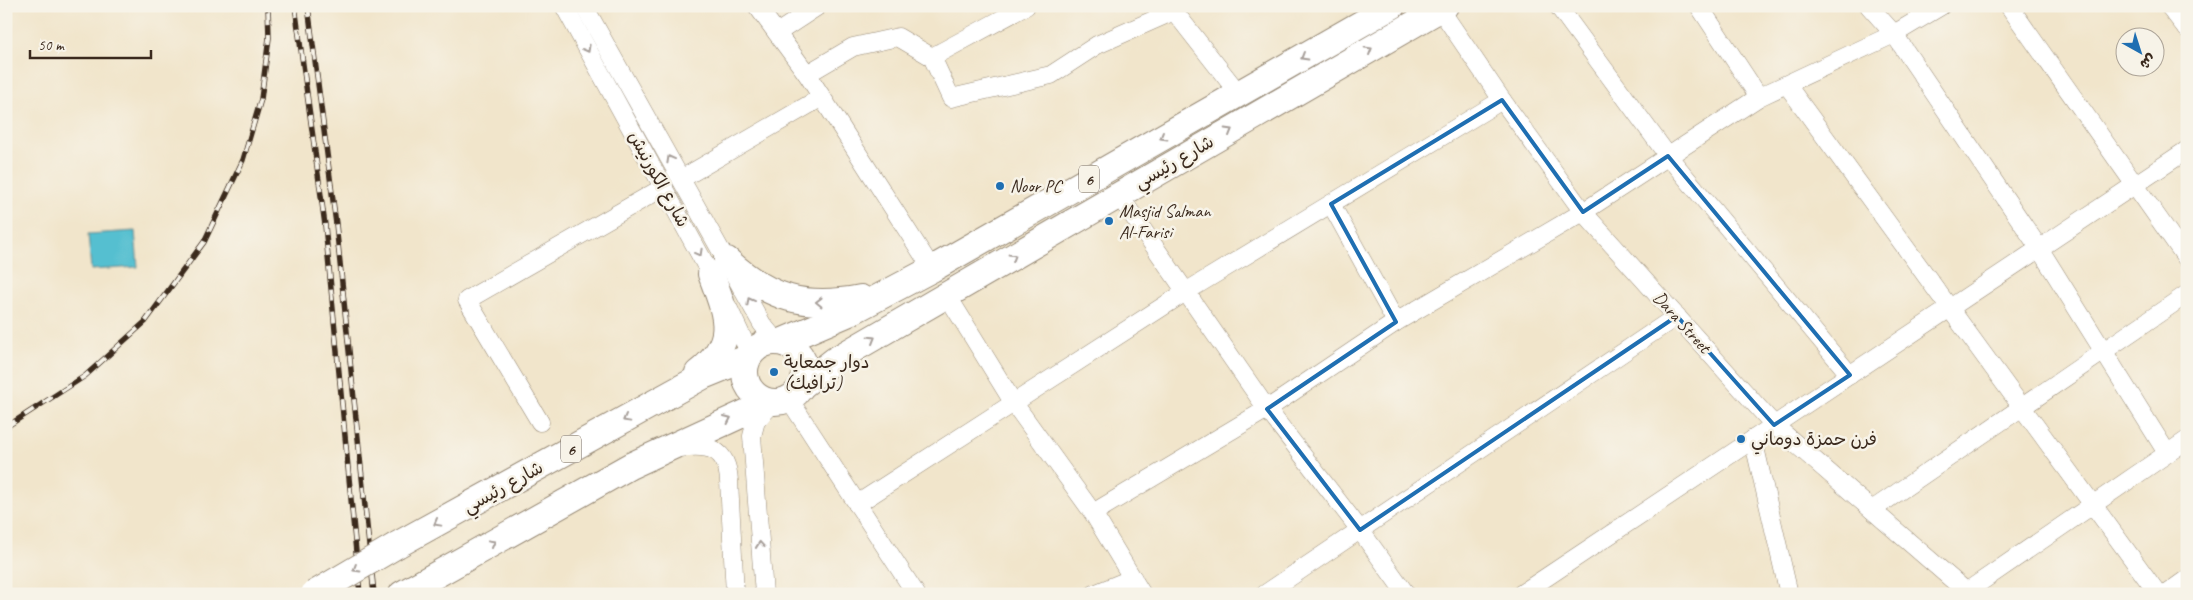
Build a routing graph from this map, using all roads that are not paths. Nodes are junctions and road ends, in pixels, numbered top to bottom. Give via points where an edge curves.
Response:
1 (564, 6) edge
2 (584, 6) edge
3 (757, 6) edge
4 (818, 6) edge
5 (1026, 6) edge
6 (1392, 6) edge
7 (1558, 6) edge
8 (1699, 6) edge
9 (1869, 6) edge
10 (1941, 6) edge
11 (2009, 6) edge
12 (2169, 6) edge
13 (1443, 8) edge
14 (2187, 29) edge
15 (777, 33) junction
16 (1894, 34) junction
17 (932, 57) junction
18 (807, 74) junction
19 (1787, 85) junction
20 (1239, 94) junction
21 (822, 97) junction
22 (1759, 97) junction
23 (1502, 100) junction
24 (2187, 150) edge
25 (1668, 156) junction
26 (681, 179) junction
27 (2135, 185) junction
28 (664, 187) junction
29 (1118, 194) junction
30 (1331, 204) junction
31 (1583, 212) junction
32 (2040, 248) junction
33 (2187, 259) edge
34 (719, 267) junction
35 (932, 269) junction
36 (900, 286) junction
37 (1187, 291) junction
38 (2187, 294) edge
39 (947, 296) junction
40 (1948, 309) junction
41 (1677, 316) junction
42 (1396, 322) junction
43 (779, 341) junction
44 (2104, 351) junction
45 (749, 356) junction
46 (1850, 375) junction
47 (784, 397) junction
48 (658, 401) junction
49 (1013, 402) junction
50 (2021, 408) junction
51 (1267, 409) junction
52 (540, 422) dead end
53 (1774, 425) junction
54 (1753, 439) junction
55 (2187, 440) edge
56 (659, 452) junction
57 (2167, 453) junction
58 (754, 463) junction
59 (727, 467) junction
60 (857, 504) junction
61 (2093, 505) junction
62 (1872, 510) junction
63 (1093, 513) junction
64 (1360, 530) junction
65 (1133, 578) junction
66 (2187, 579) edge
67 (411, 589) edge
68 (1271, 592) edge
69 (1967, 593) edge
70 (314, 594) edge
71 (735, 594) edge
72 (764, 594) edge
73 (916, 594) edge
74 (1094, 594) edge
75 (1142, 594) edge
76 (1406, 594) edge
77 (1521, 594) edge
78 (1789, 594) edge
79 (2158, 594) edge
80 (2166, 594) edge

1 -> 28 street, شارع الكورنيش
26 -> 2 street, شارع الكورنيش
3 - 15 street
4 - 15 street
5 - 17 street
6 -> 20 highway, شارع رئيسي / 6
7 - 25 street
8 - 22 street
9 - 16 street
10 - 16 street
11 - 27 street
12 - 14 street
13 - 23 street, Dara Street
29 -> 13 highway, شارع رئيسي / 6
15 - 18 street
16 - 19 street
16 - 32 street
17 - 18 street via 898,37 853,48
17 - 20 street via 951,98 1051,75 1097,45 1174,11
18 - 21 street
19 - 22 street
19 - 40 street
20 -> 35 highway, شارع رئيسي / 6
21 - 26 street
21 - 35 street
22 - 25 street
23 - 30 street
23 - 31 street, Dara Street
24 - 27 street
25 - 31 street
25 - 46 street
26 - 34 street, شارع الكورنيش
27 - 32 street
27 - 33 street
28 -> 34 street, شارع الكورنيش
28 - 52 street via 467,300
29 - 37 street
39 -> 29 highway, شارع رئيسي / 6
30 - 37 street
30 - 42 street
31 - 41 street, Dara Street
31 - 42 street
32 - 40 street
32 - 44 street
36 -> 34 highway via 838,303 801,302 786,299 747,277
43 -> 34 street, شارع الكورنيش
34 - 45 street, شارع الكورنيش
34 - 48 highway via 726,320 722,348 704,368
35 - 36 highway, شارع رئيسي / 6
36 - 43 highway, شارع رئيسي / 6 via 849,312
37 - 49 street
37 - 51 street
38 - 44 street
47 -> 39 highway, شارع رئيسي / 6 via 835,360
39 - 49 street
40 - 46 street
40 - 50 street
41 - 53 street, Dara Street
41 - 64 street
42 - 51 street
43 - 45 highway via 761,344
43 - 47 highway via 795,348 803,360 805,375
44 - 50 street
44 - 57 street
45 - 47 highway via 744,373 756,395
45 - 48 highway, شارع رئيسي / 6
46 - 53 street
56 -> 47 highway, شارع رئيسي / 6
47 - 58 street via 763,413 753,428
47 - 60 street
48 -> 70 highway, شارع رئيسي / 6, bridge
49 - 60 street
49 - 63 street
50 - 61 street
50 - 62 street
51 - 63 street
51 - 64 street
53 - 54 street
53 - 62 street, Dara Street
54 - 77 street
54 - 78 street
55 - 57 street
56 - 59 street via 691,447 711,448 719,452
67 -> 56 highway, شارع رئيسي / 6
57 - 61 street
58 - 59 street
72 -> 58 street
59 - 71 street
60 - 73 street
61 - 69 street
61 - 79 street
62 - 69 street, Dara Street
63 - 65 street
64 - 68 street
64 - 76 street
65 - 74 street
65 - 75 street
66 - 80 street

